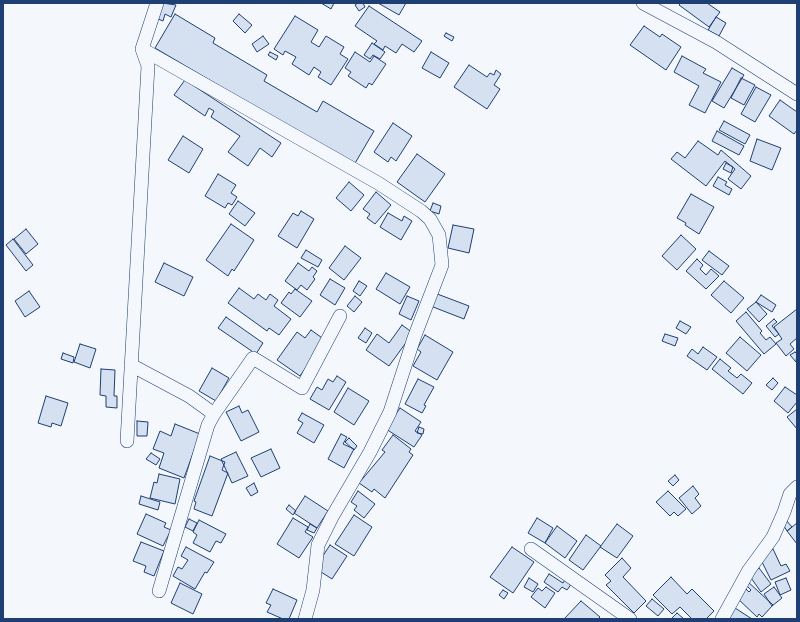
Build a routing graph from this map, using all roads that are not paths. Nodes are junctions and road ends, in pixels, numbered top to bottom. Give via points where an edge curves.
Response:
1 (157, 3) edge
2 (643, 3) edge
3 (142, 49) junction
4 (797, 94) edge
5 (340, 316) dead end
6 (131, 365) junction
7 (214, 414) junction
8 (128, 441) dead end
9 (797, 487) edge
10 (531, 549) dead end
11 (159, 592) dead end
12 (305, 619) edge
13 (630, 619) edge
14 (722, 619) edge

1 - 3 street
2 - 4 street via 716,42
3 - 6 street via 148,66
3 - 12 street via 378,183 421,211 430,219 439,235 442,265 414,338 390,412 318,545 313,590
5 - 7 street via 302,388 253,358
6 - 7 street via 188,396
6 - 8 street
7 - 11 street via 208,425
9 - 14 street via 790,494 773,537 749,570
10 - 13 street

